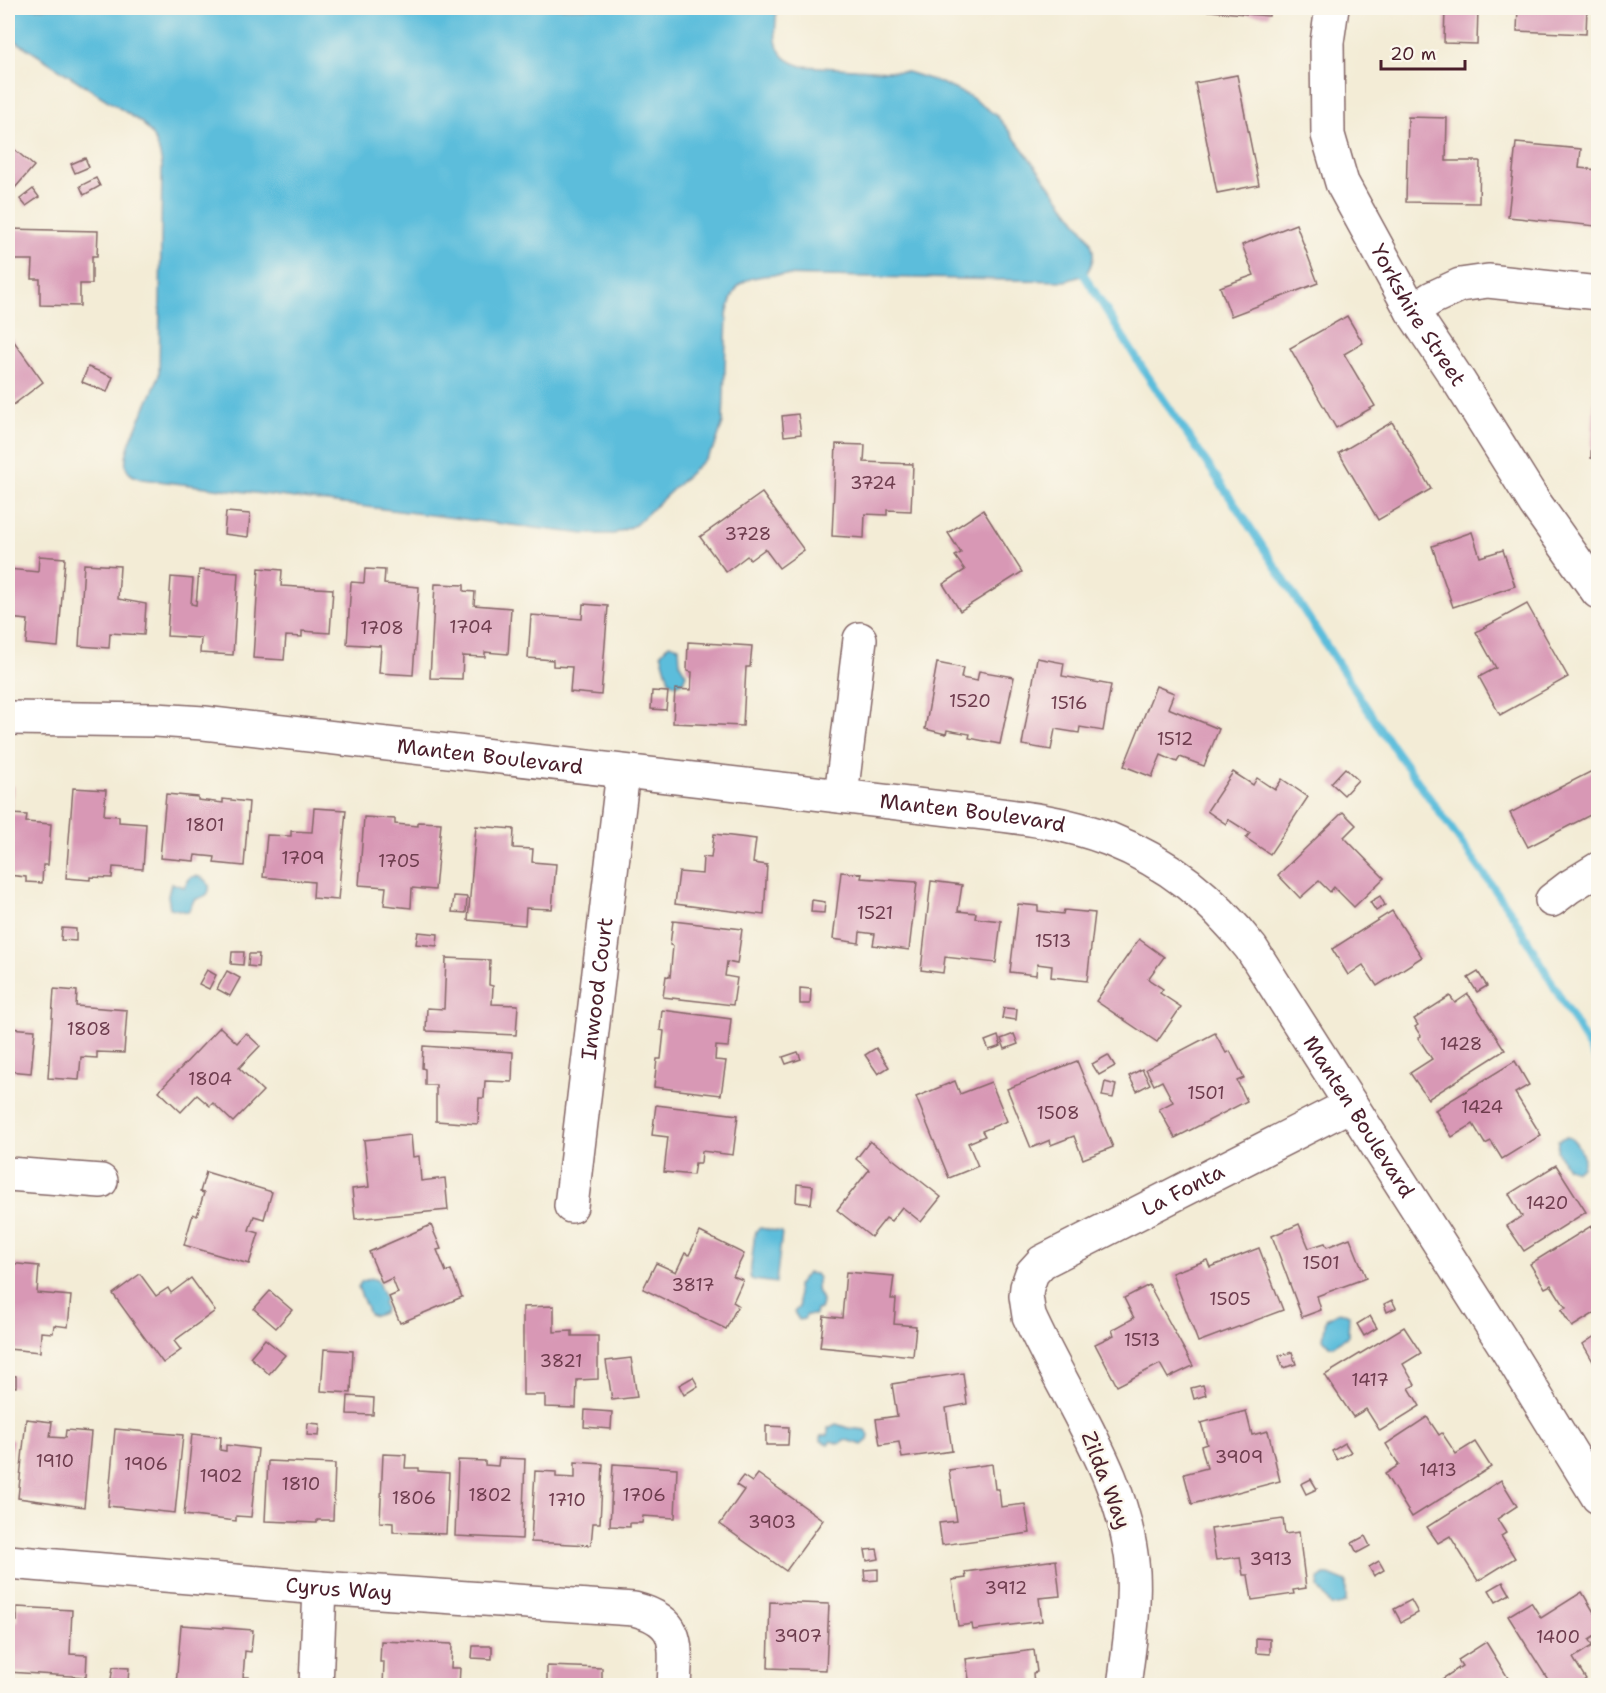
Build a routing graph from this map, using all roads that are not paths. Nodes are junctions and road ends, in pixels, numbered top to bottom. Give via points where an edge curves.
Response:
1 (1332, 8) edge
2 (1599, 293) edge
3 (1412, 311) junction
4 (1599, 592) edge
5 (860, 639) dead end
6 (8, 718) edge
7 (623, 772) junction
8 (840, 796) junction
9 (1599, 869) edge
10 (1552, 900) dead end
11 (1350, 1105) junction
12 (8, 1174) edge
13 (101, 1181) dead end
14 (571, 1206) dead end
15 (1027, 1287) joint
16 (1599, 1497) edge
17 (8, 1562) edge
18 (320, 1588) junction
19 (316, 1686) edge
20 (674, 1686) edge
21 (1124, 1686) edge

1 - 3 street, Yorkshire Street via 1327,42 1328,135 1342,183
2 - 3 street via 1488,281 1460,285
3 - 4 street, Yorkshire Street via 1535,503
5 - 8 street
6 - 7 street, Manten Boulevard via 204,723
7 - 8 street, Manten Boulevard
7 - 14 street, Inwood Court
8 - 11 street, Manten Boulevard via 1066,826 1108,839 1163,866 1208,899 1235,928
9 - 10 street
11 - 15 street, La Fonta via 1053,1256 1037,1267
11 - 16 street, Manten Boulevard
12 - 13 street
15 - 21 street, Zilda Way via 1029,1316 1098,1450 1123,1513 1133,1584
17 - 18 street, Cyrus Way
18 - 19 street
18 - 20 street, Cyrus Way via 634,1609 656,1616 672,1632

